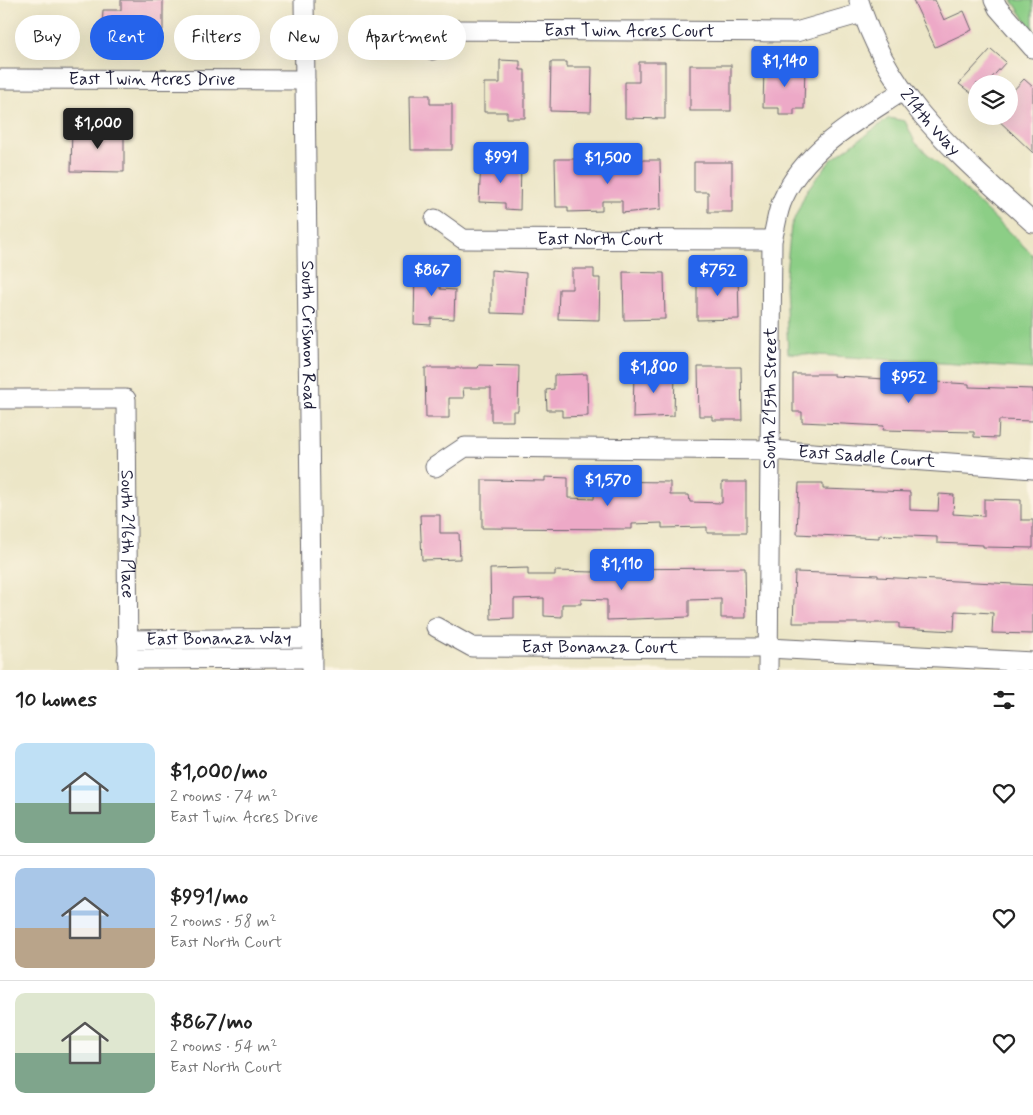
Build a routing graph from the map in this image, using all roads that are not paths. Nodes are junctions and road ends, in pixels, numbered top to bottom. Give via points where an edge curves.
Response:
1 (304, 0) edge
2 (994, 0) edge
3 (860, 6) edge
4 (466, 30) edge
5 (1033, 48) edge
6 (0, 79) edge
7 (305, 80) junction
8 (902, 92) junction
9 (434, 219) dead end
10 (1033, 223) edge
11 (772, 240) junction
12 (0, 398) edge
13 (771, 450) junction
14 (435, 467) dead end
15 (1033, 469) edge
16 (436, 627) dead end
17 (311, 638) junction
18 (768, 648) junction
19 (128, 656) edge
20 (1033, 662) edge
21 (312, 664) edge
22 (768, 670) edge

1 - 7 street, South Crismon Road
2 - 5 street
3 - 4 street, East Twin Acres Court via 796,32
3 - 8 street, 214th Way via 879,54
6 - 7 street, East Twin Acres Drive
7 - 17 street, South Crismon Road
8 - 10 street, 214th Way via 964,160
8 - 11 street, South 215th Street via 838,134 804,166 782,199
9 - 11 street, East North Court via 463,239
11 - 13 street, South 215th Street
12 - 19 street, South 216th Place via 126,399
13 - 14 street, East Saddle Court via 466,447
13 - 15 street, East Saddle Court
13 - 18 street, South 215th Street
16 - 18 street, East Bonanza Court via 472,647
17 - 19 street, East Bonanza Way
17 - 21 street, South Crismon Road
18 - 20 street
18 - 22 street, South 215th Street
19 - 21 street, East Bonanza Way

